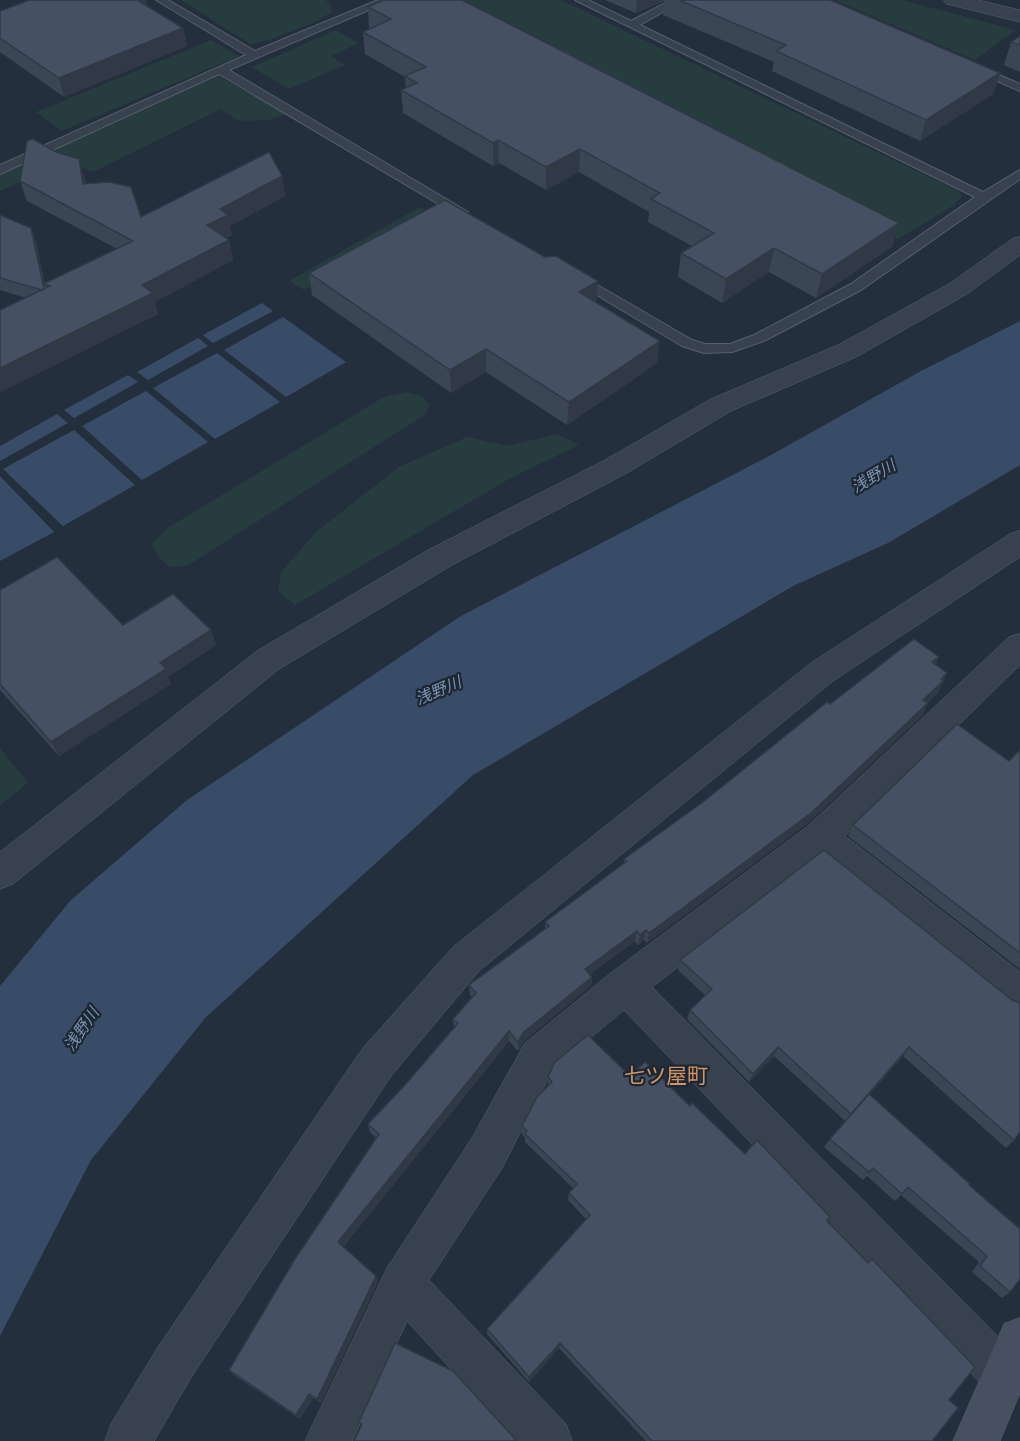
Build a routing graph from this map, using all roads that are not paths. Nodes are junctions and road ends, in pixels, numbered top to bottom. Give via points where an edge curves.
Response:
1 (161, 0) edge
2 (387, 0) edge
3 (580, 0) edge
4 (679, 0) edge
5 (954, 0) edge
6 (1020, 16) edge
7 (632, 25) junction
8 (255, 56) junction
9 (963, 63) edge
10 (220, 70) junction
11 (1020, 88) edge
12 (0, 170) edge
13 (1020, 174) edge
14 (984, 197) junction
15 (469, 216) edge
16 (1020, 244) edge
17 (562, 270) edge
18 (1020, 542) edge
19 (1020, 646) edge
20 (820, 837) junction
21 (0, 873) edge
22 (625, 985) junction
23 (1020, 995) edge
24 (402, 1283) junction
25 (1012, 1358) edge
26 (128, 1441) edge
27 (328, 1441) edge
28 (549, 1441) edge
29 (976, 1441) edge

1 - 8 lane
2 - 8 lane
3 - 7 lane
4 - 7 lane
5 - 6 street
7 - 14 lane
8 - 10 lane
9 - 11 lane
10 - 12 lane
10 - 15 lane
13 - 14 lane
14 - 17 lane via 856,287 732,348 704,350 687,343
16 - 21 street via 958,289 847,351 720,405 615,467 441,557 268,660
18 - 26 street via 822,672 466,959 377,1062 174,1363
19 - 20 street
20 - 22 street
20 - 23 street
22 - 24 street via 539,1056 488,1153
22 - 25 street
24 - 27 street
24 - 28 street
25 - 29 main road

